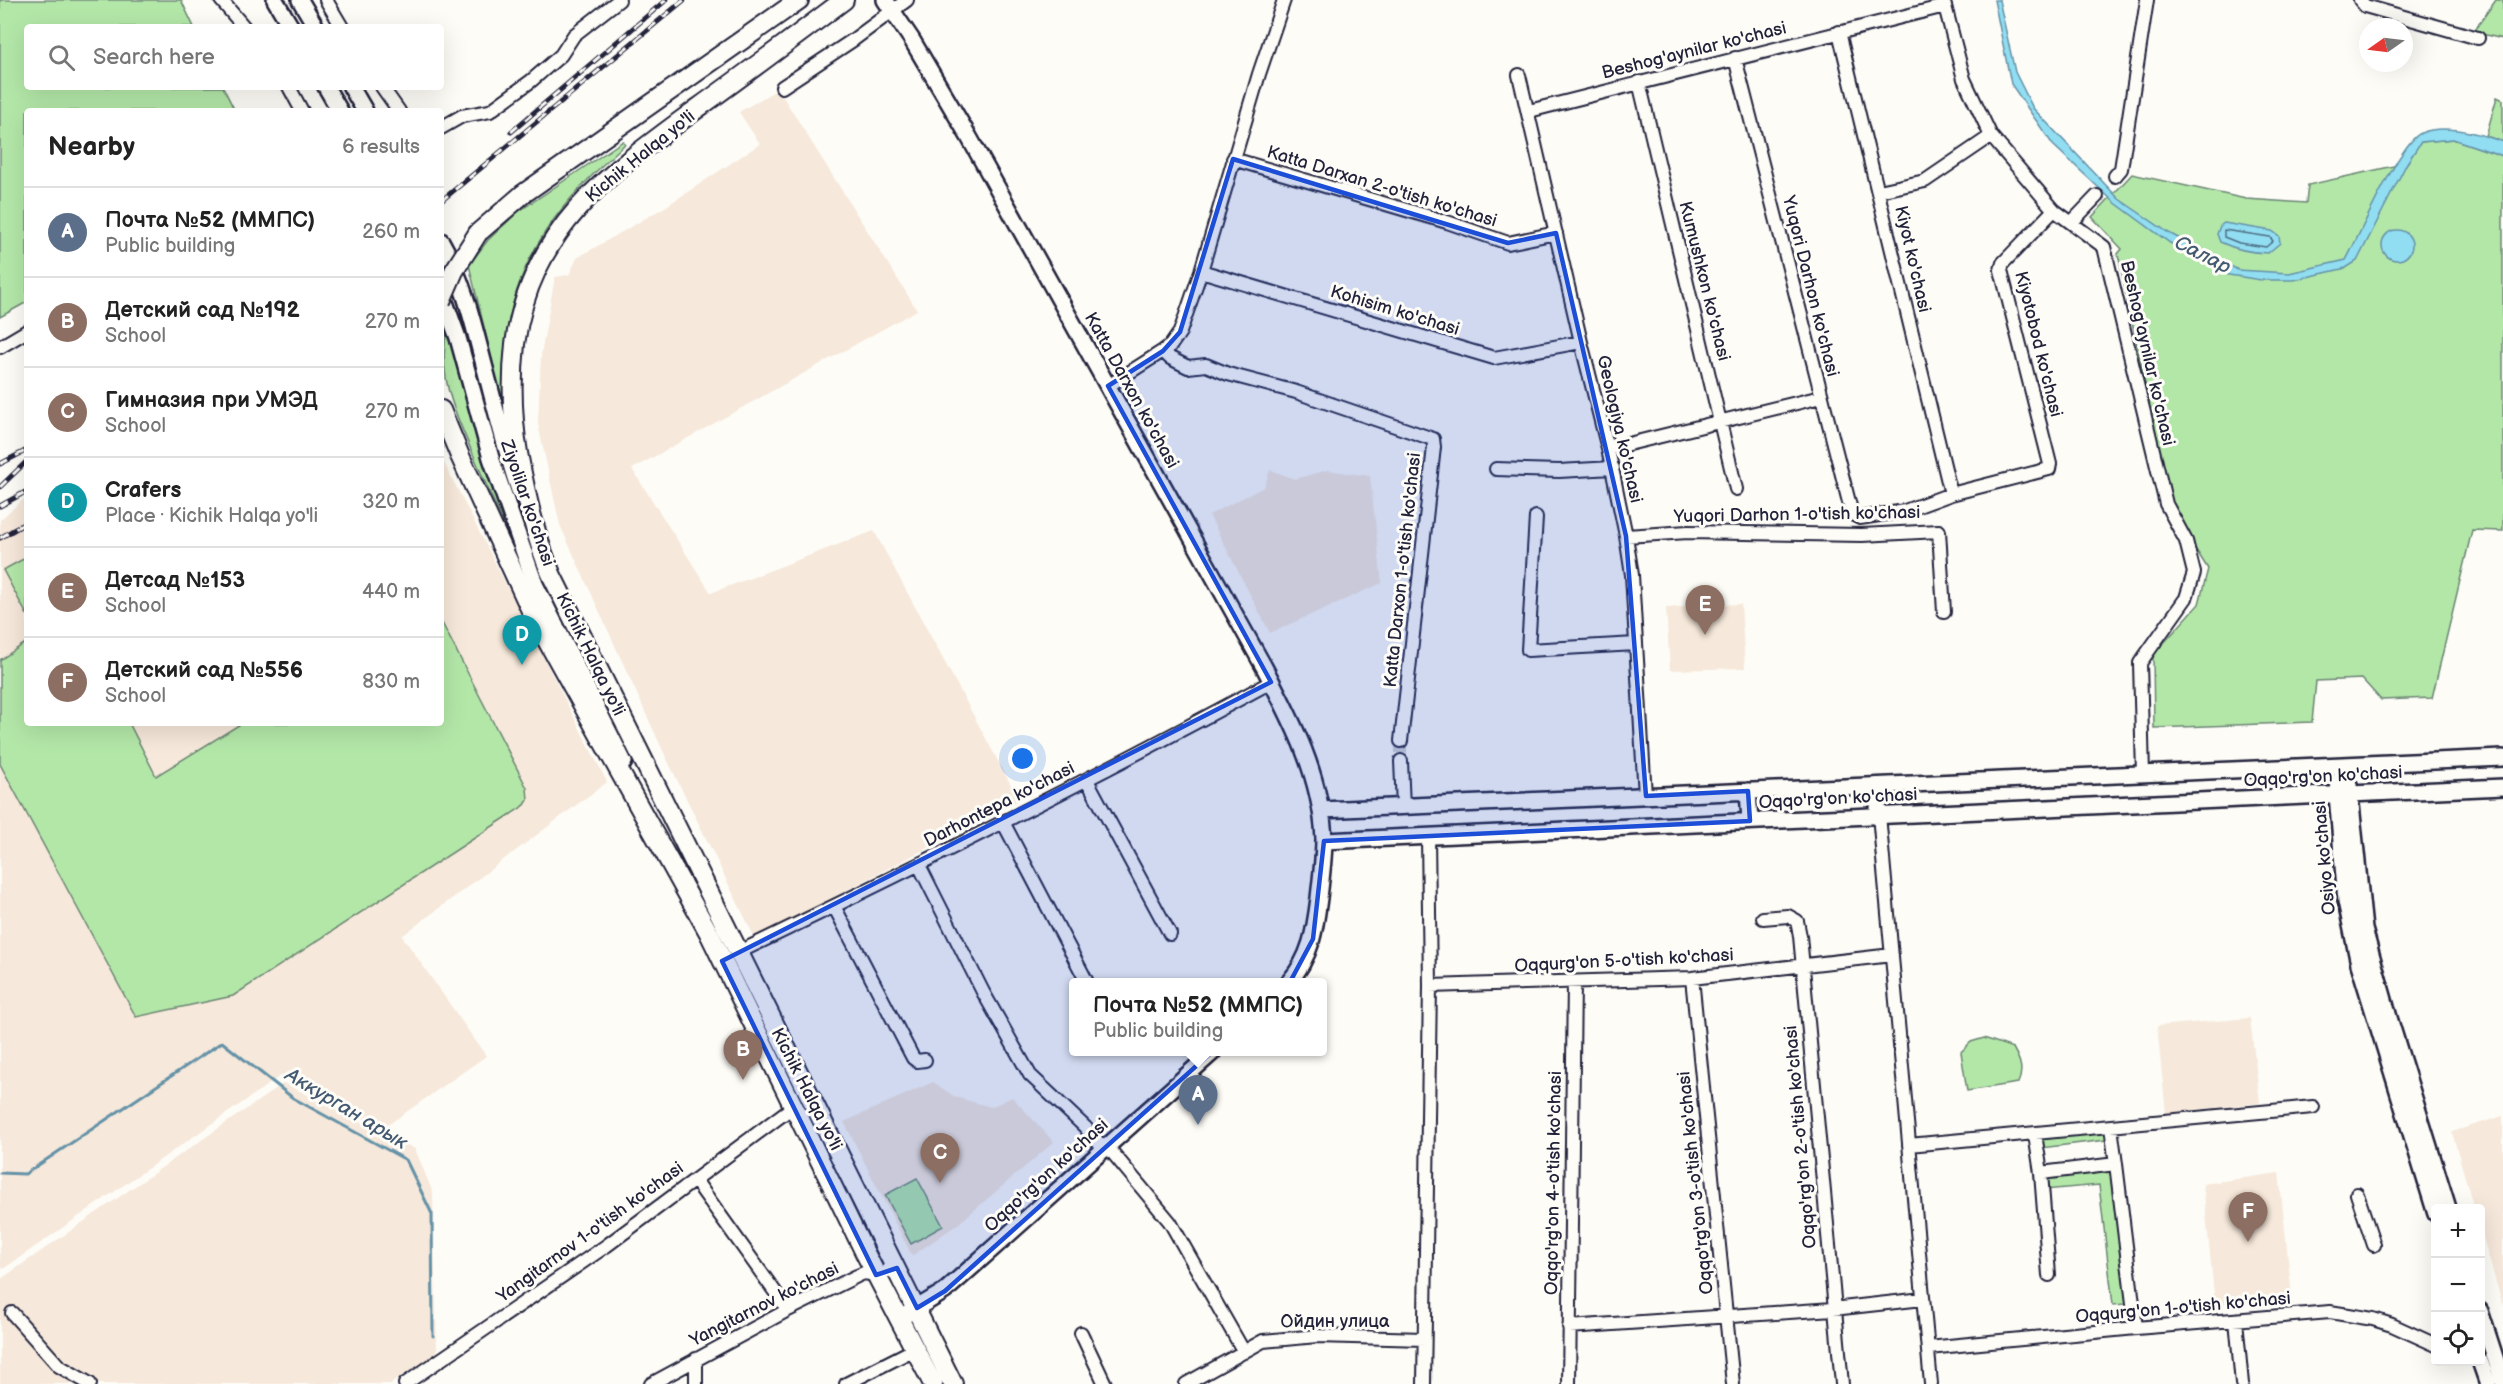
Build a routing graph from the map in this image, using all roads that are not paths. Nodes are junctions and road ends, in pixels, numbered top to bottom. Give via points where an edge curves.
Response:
1 (221, 0) edge
2 (276, 0) edge
3 (300, 0) edge
4 (326, 0) edge
5 (619, 0) edge
6 (799, 0) edge
7 (844, 0) edge
8 (907, 0) edge
9 (1284, 0) edge
10 (2147, 0) edge
11 (2360, 0) edge
12 (889, 5) edge
13 (241, 24) edge
14 (289, 24) edge
15 (314, 24) edge
16 (340, 24) edge
17 (1839, 32) junction
18 (2478, 38) dead end
19 (1735, 58) junction
20 (1519, 75) dead end
21 (1639, 82) junction
22 (783, 87) dead end
23 (291, 90) edge
24 (328, 90) edge
25 (353, 90) edge
26 (384, 90) edge
27 (300, 108) edge
28 (338, 108) edge
29 (363, 108) edge
30 (397, 108) edge
31 (1529, 111) junction
32 (444, 126) edge
33 (1991, 136) junction
34 (1233, 159) junction
35 (2115, 176) dead end
36 (1879, 191) junction
37 (2097, 195) dead end
38 (2054, 210) junction
39 (2072, 222) junction
40 (1556, 233) junction
41 (444, 247) edge
42 (1201, 271) junction
43 (444, 294) edge
44 (444, 299) edge
45 (24, 333) edge
46 (1581, 342) junction
47 (0, 347) edge
48 (1163, 351) junction
49 (1108, 386) junction
50 (1821, 398) junction
51 (444, 417) edge
52 (1721, 422) junction
53 (1608, 449) junction
54 (1613, 468) junction
55 (1496, 469) dead end
56 (2049, 470) joint
57 (1736, 489) dead end
58 (1951, 494) junction
59 (1536, 517) dead end
60 (1860, 519) joint
61 (1626, 536) junction
62 (545, 560) junction
63 (1944, 612) dead end
64 (1636, 644) junction
65 (1271, 682) junction
66 (1401, 741) tunnel mouth
67 (2503, 758) edge
68 (1401, 761) tunnel mouth
69 (2343, 765) junction
70 (2143, 774) junction
71 (1087, 780) junction
72 (1876, 786) junction
73 (2503, 787) edge
74 (1748, 791) junction
75 (2344, 794) junction
76 (1645, 796) junction
77 (1403, 807) junction
78 (1321, 810) junction
79 (1879, 815) junction
80 (1750, 821) junction
81 (1003, 822) junction
82 (1428, 836) junction
83 (1324, 841) junction
84 (920, 865) junction
85 (835, 908) junction
86 (698, 911) junction
87 (1763, 918) dead end
88 (1170, 934) dead end
89 (739, 952) junction
90 (1892, 955) junction
91 (722, 961) junction
92 (1803, 965) junction
93 (1085, 978) edge
94 (1292, 978) edge
95 (1692, 978) junction
96 (1574, 982) junction
97 (1430, 986) junction
98 (1210, 1056) edge
99 (925, 1060) dead end
100 (794, 1106) junction
101 (2313, 1107) dead end
102 (2111, 1127) junction
103 (2035, 1134) junction
104 (1909, 1145) junction
105 (1106, 1148) junction
106 (2116, 1164) junction
107 (2041, 1173) junction
108 (695, 1180) junction
109 (2357, 1194) dead end
110 (2433, 1204) edge
111 (2446, 1204) edge
112 (2374, 1245) dead end
113 (897, 1268) junction
114 (876, 1275) junction
115 (2049, 1275) dead end
116 (1923, 1299) junction
117 (917, 1308) junction
118 (1833, 1309) junction
119 (788, 1310) junction
120 (2481, 1312) edge
121 (12, 1313) dead end
122 (1726, 1315) junction
123 (899, 1318) junction
124 (2236, 1320) junction
125 (1569, 1328) junction
126 (2136, 1328) junction
127 (1081, 1333) dead end
128 (1424, 1340) junction
129 (2431, 1343) edge
130 (1928, 1348) junction
131 (915, 1349) junction
132 (1244, 1352) junction
133 (2487, 1352) edge
134 (696, 1359) junction
135 (2483, 1366) edge
136 (2503, 1382) edge
137 (90, 1384) edge
138 (405, 1384) edge
139 (651, 1384) edge
140 (696, 1384) edge
141 (846, 1384) edge
142 (933, 1384) edge
143 (953, 1384) edge
144 (1105, 1384) edge
145 (1186, 1384) edge
146 (1424, 1384) edge
147 (1569, 1384) edge
148 (1733, 1384) edge
149 (1842, 1384) edge
150 (1931, 1384) edge
151 (2242, 1384) edge
152 (2488, 1384) edge

1 - 13 street
2 - 14 main road
3 - 15 main road
4 - 16 street
5 - 32 street via 574,35 561,55 531,81 490,111 462,116
6 - 43 highway, Kichik Halqa yo'li, bridge via 523,194 478,232
7 - 62 highway, Kichik Halqa yo'li via 628,161 570,216 543,256 522,309 512,386 520,462
8 - 12 street
9 - 34 street
10 - 35 street via 2121,169
11 - 18 street via 2365,6
12 - 22 street via 853,40
12 - 49 main road, Katta Darxon ko'chasi via 969,137
17 - 19 street, Beshog'aynilar ko'chasi
17 - 33 street, Beshog'aynilar ko'chasi via 1945,6 1964,79
17 - 36 street, Kiyot ko'chasi
19 - 21 street, Beshog'aynilar ko'chasi
19 - 50 street, Yuqori Darhon ko'chasi
20 - 31 street, Geologiya ko'chasi
21 - 31 street, Beshog'aynilar ko'chasi
21 - 52 street, Kumushkon ko'chasi
23 - 27 street
24 - 28 main road
25 - 29 main road
26 - 30 street
31 - 40 street, Geologiya ko'chasi
33 - 36 street via 1925,181
33 - 38 street, Beshog'aynilar ko'chasi
34 - 40 street, Katta Darxan 2-o'tish ko'chasi via 1508,243
34 - 42 street
36 - 58 street, Kiyot ko'chasi
37 - 39 street
38 - 39 street, Beshog'aynilar ko'chasi
38 - 56 street, Kiyotobod ko'chasi via 2003,263 2001,270
39 - 70 street, Beshog'aynilar ko'chasi via 2105,250 2166,504 2186,541 2193,565 2193,581 2186,598 2140,663
40 - 46 street, Geologiya ko'chasi
41 - 62 main road, Ziyolilar ko'chasi via 468,306 508,458
42 - 46 street, Kohisim ko'chasi via 1494,358
42 - 48 street via 1180,332
44 - 86 main road, Ziyolilar ko'chasi via 491,458 535,584
45 - 47 street
46 - 53 street, Geologiya ko'chasi
48 - 49 street
48 - 66 street, Katta Darxon 1-o'tish ko'chasi via 1188,367 1206,365 1433,439
49 - 65 main road, Katta Darxon ko'chasi
50 - 52 street
50 - 60 street, Yuqori Darhon ko'chasi via 1851,510
51 - 86 highway, Kichik Halqa yo'li via 534,618
52 - 53 street
52 - 57 street, Kumushkon ko'chasi
53 - 54 street, Geologiya ko'chasi
54 - 55 street
54 - 61 street, Geologiya ko'chasi
56 - 58 street, Yuqori Darhon 1-o'tish ko'chasi
58 - 60 street, Yuqori Darhon 1-o'tish ko'chasi via 1905,511
59 - 64 street via 1527,650
61 - 63 street, Yuqori Darhon 1-o'tish ko'chasi via 1688,532 1862,535 1939,531
61 - 64 street, Geologiya ko'chasi
62 - 89 highway, Kichik Halqa yo'li
64 - 76 street, Geologiya ko'chasi
65 - 71 street, Darhontepa ko'chasi
65 - 78 main road, Katta Darxon ko'chasi via 1310,763
67 - 69 main road, Oqqo'rg'on ko'chasi
68 - 77 street
69 - 70 main road, Oqqo'rg'on ko'chasi
69 - 75 main road, Osiyo ko'chasi
70 - 72 main road, Oqqo'rg'on ko'chasi
71 - 81 street, Darhontepa ko'chasi
71 - 88 street
72 - 74 main road, Oqqo'rg'on ko'chasi
72 - 79 main road
73 - 75 main road, Oqqo'rg'on ko'chasi
74 - 76 main road, Oqqo'rg'on ko'chasi
74 - 80 main road
75 - 79 main road, Oqqo'rg'on ko'chasi
75 - 110 main road, Osiyo ko'chasi via 2346,901 2359,964
75 - 111 main road, Osiyo ko'chasi via 2364,929
76 - 77 main road, Oqqo'rg'on ko'chasi
77 - 78 main road, Oqqo'rg'on ko'chasi
78 - 83 main road, Katta Darxon ko'chasi
79 - 80 main road, Oqqo'rg'on ko'chasi
79 - 90 street
80 - 82 main road, Oqqo'rg'on ko'chasi
81 - 84 street, Darhontepa ko'chasi
81 - 93 street
82 - 83 main road, Oqqo'rg'on ko'chasi
82 - 97 street
83 - 94 main road via 1313,939
84 - 85 street, Darhontepa ko'chasi
84 - 105 street via 982,992 1030,1075
85 - 89 street, Darhontepa ko'chasi
85 - 99 street via 913,1058
86 - 91 highway, Kichik Halqa yo'li
87 - 92 street, Oqqo'rg'on 2-o'tish ko'chasi via 1788,916 1797,921
89 - 91 highway
89 - 113 highway, Kichik Halqa yo'li
90 - 92 street, Oqqurg'on 5-o'tish ko'chasi
90 - 104 street
91 - 100 highway, Kichik Halqa yo'li
92 - 95 street, Oqqurg'on 5-o'tish ko'chasi
92 - 118 street, Oqqo'rg'on 2-o'tish ko'chasi
95 - 96 street, Oqqurg'on 5-o'tish ko'chasi
95 - 122 street, Oqqo'rg'on 3-o'tish ko'chasi
96 - 97 street, Oqqurg'on 5-o'tish ko'chasi
96 - 125 street, Oqqo'rg'on 4-o'tish ko'chasi
97 - 128 street
98 - 105 main road, Oqqo'rg'on ko'chasi
100 - 108 street, Yangitarnov 1-o'tish ko'chasi
100 - 114 highway, Kichik Halqa yo'li
101 - 102 street
102 - 103 street
102 - 106 street
103 - 104 street
103 - 107 street
104 - 116 street
105 - 117 main road, Oqqo'rg'on ko'chasi via 945,1292
105 - 132 street via 1170,1222
106 - 107 street
106 - 126 street
107 - 115 street
108 - 119 street
108 - 138 street, Yangitarnov 1-o'tish ko'chasi
109 - 112 street
113 - 114 street, Yangitarnov ko'chasi
113 - 117 highway, Kichik Halqa yo'li
114 - 119 street, Yangitarnov ko'chasi via 857,1276
114 - 123 highway, Kichik Halqa yo'li
116 - 118 street
116 - 130 street
117 - 123 main road, Oqqo'rg'on ko'chasi
117 - 143 highway, Kichik Halqa yo'li
118 - 122 street
118 - 149 street, Oqqo'rg'on 2-o'tish ko'chasi
119 - 134 street, Yangitarnov ko'chasi
120 - 133 main road
121 - 137 street via 59,1366
122 - 125 street
122 - 148 street, Oqqo'rg'on 3-o'tish ko'chasi
123 - 131 highway, Kichik Halqa yo'li
124 - 126 street, Oqqurg'on 1-o'tish ko'chasi
124 - 129 street, Oqqurg'on 1-o'tish ko'chasi via 2330,1312 2373,1319
124 - 151 street
125 - 147 street, Oqqo'rg'on 4-o'tish ko'chasi
126 - 130 street, Oqqurg'on 1-o'tish ko'chasi
127 - 144 street
128 - 132 street, Ойдин улица via 1282,1338 1263,1341
128 - 146 street
130 - 150 street
131 - 141 street
131 - 142 highway, Kichik Halqa yo'li
132 - 145 street, Ойдин улица
133 - 136 main road
134 - 139 street, Yangitarnov ko'chasi
134 - 140 street
135 - 152 main road

